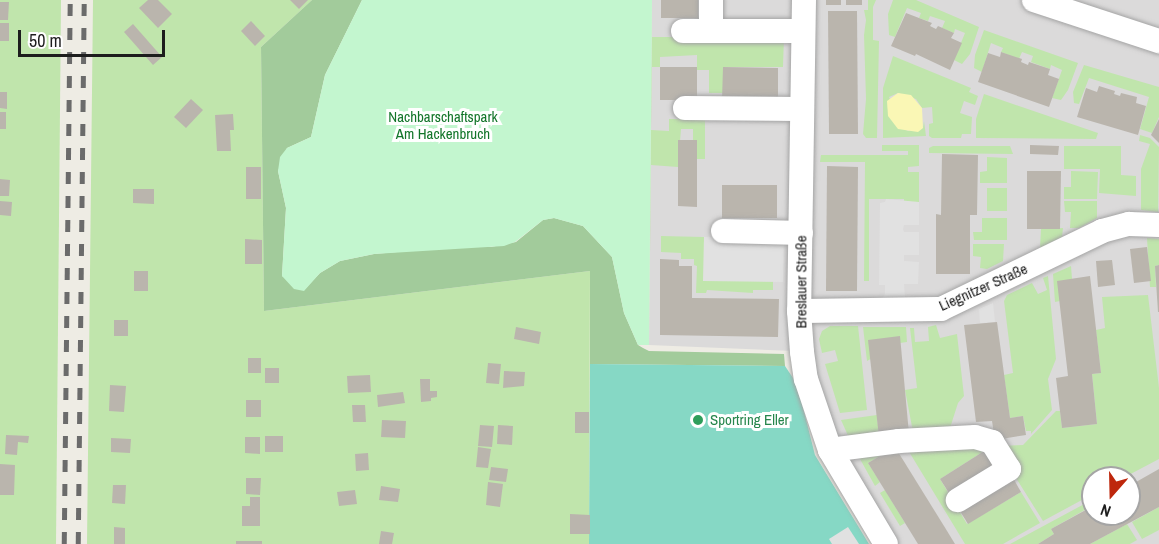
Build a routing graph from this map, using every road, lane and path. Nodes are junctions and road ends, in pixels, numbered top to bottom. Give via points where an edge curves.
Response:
1 (711, 0) edge
2 (804, 0) edge
3 (1034, 0) edge
4 (682, 31) dead end
5 (802, 31) junction
6 (711, 32) junction
7 (1159, 41) edge
8 (685, 108) dead end
9 (801, 109) junction
10 (1159, 225) edge
11 (723, 231) dead end
12 (801, 233) junction
13 (799, 311) junction
14 (830, 450) junction
15 (958, 500) dead end
16 (886, 544) edge

1 - 6 street
2 - 5 street, Breslauer Straße
3 - 7 street
4 - 6 street
5 - 6 street
5 - 9 street, Breslauer Straße
8 - 9 street
9 - 12 street, Breslauer Straße
10 - 13 street, Liegnitzer Straße via 1129,224 1102,231 1073,257 984,297 941,309
11 - 12 street
12 - 13 street, Breslauer Straße
13 - 14 street, Breslauer Straße via 806,379
14 - 15 street via 975,437 992,442 1009,469
14 - 16 street, Breslauer Straße

